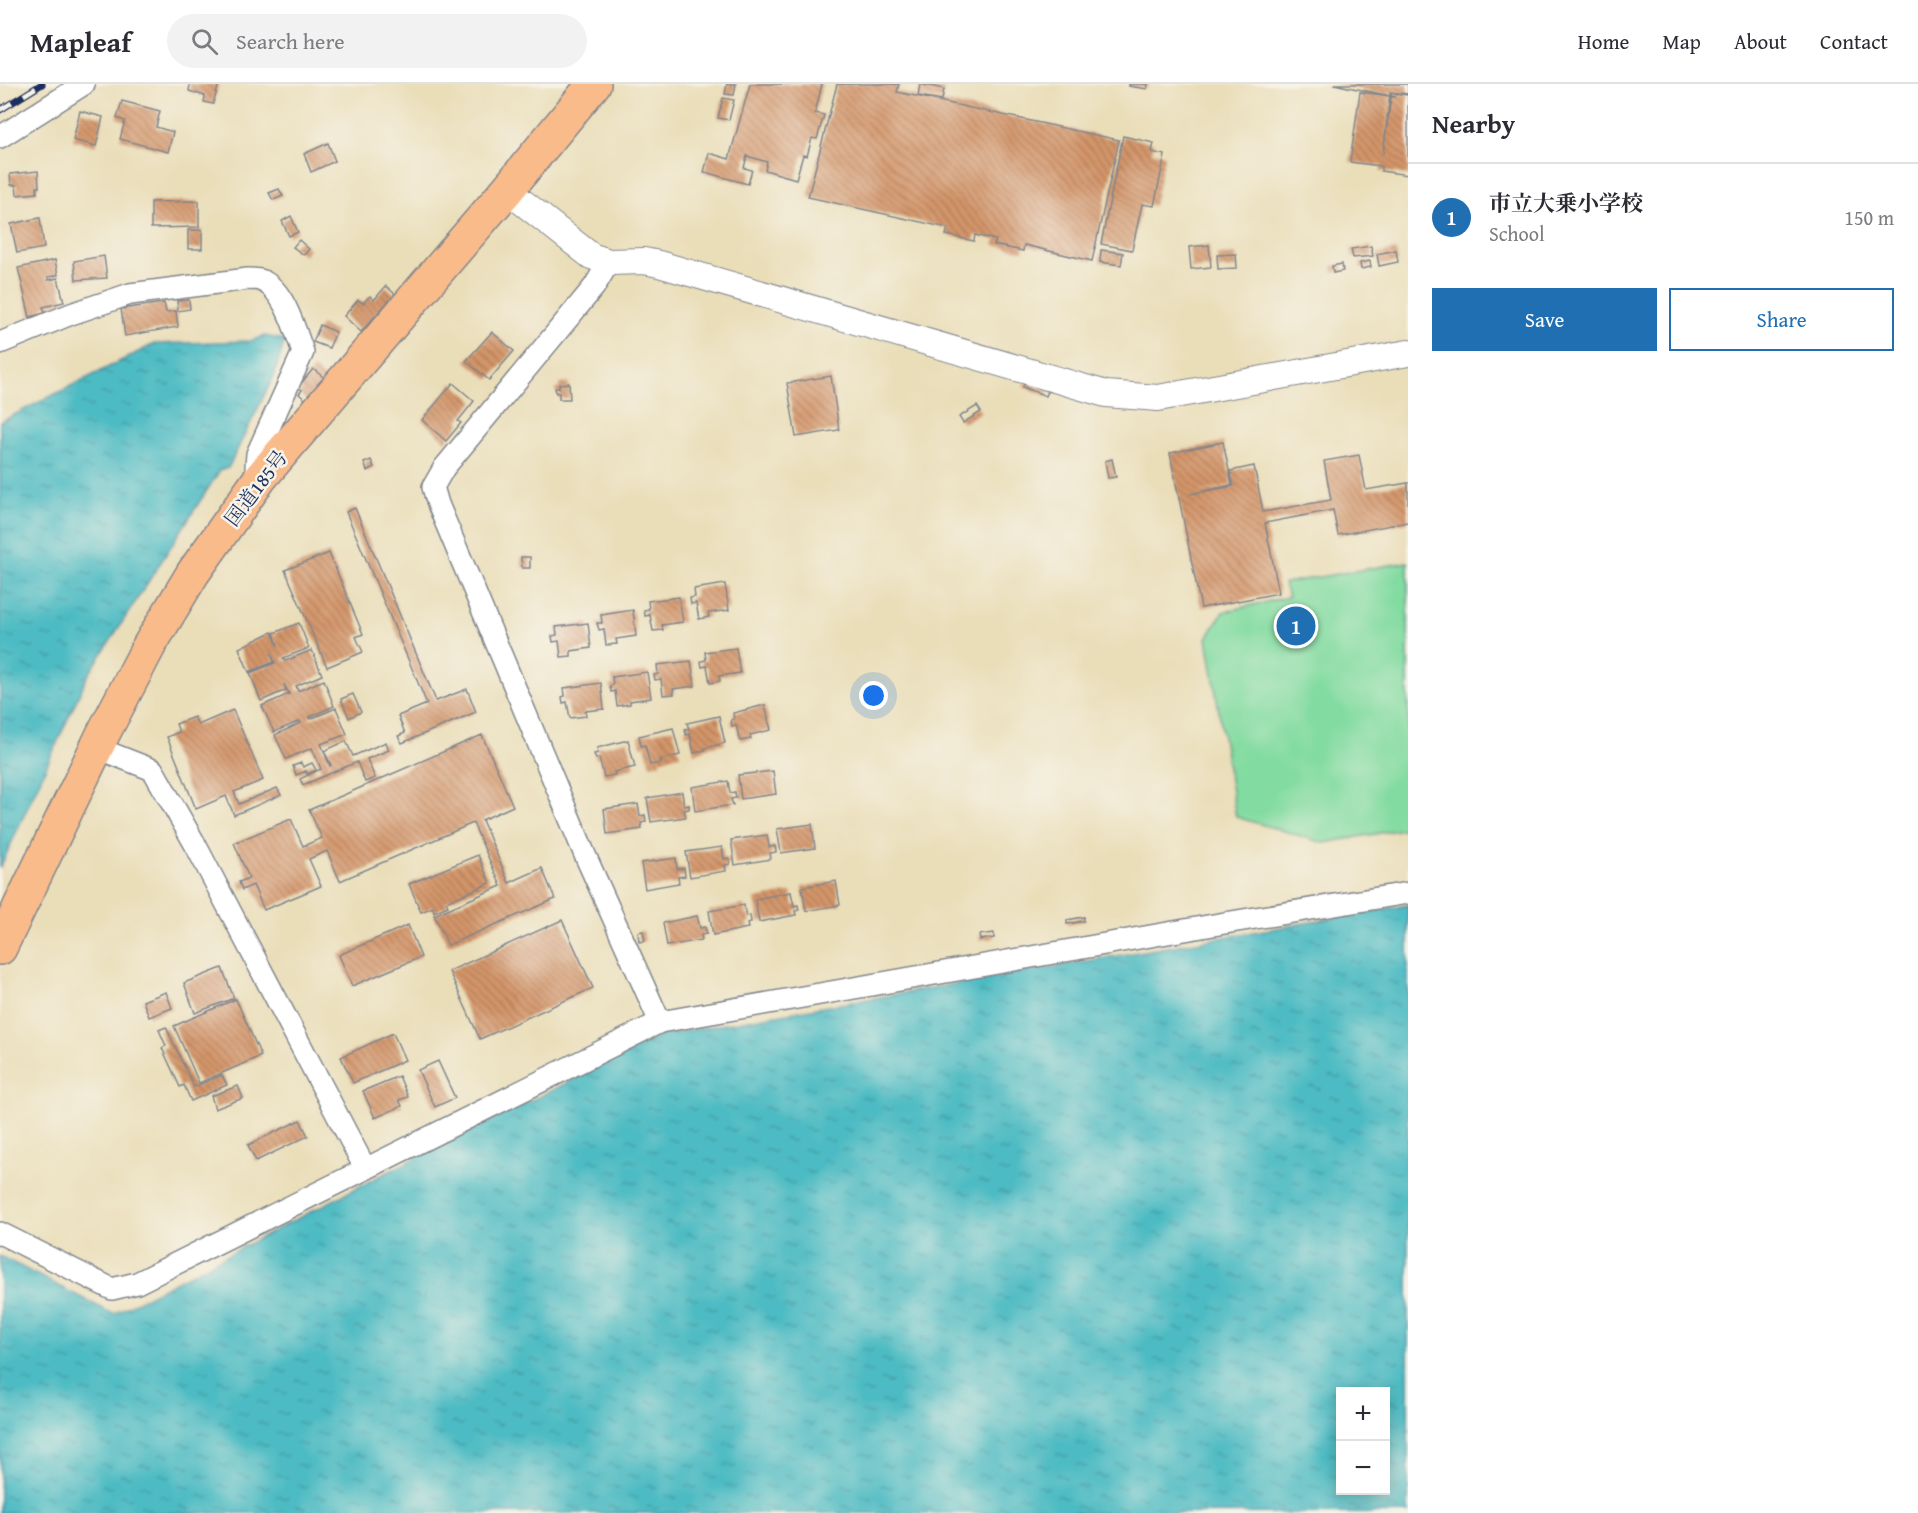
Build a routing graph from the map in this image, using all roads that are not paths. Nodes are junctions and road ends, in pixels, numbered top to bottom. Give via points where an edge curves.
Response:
1 (84, 84) edge
2 (594, 84) edge
3 (0, 137) edge
4 (507, 190) junction
5 (609, 262) junction
6 (0, 343) edge
7 (1408, 353) edge
8 (261, 477) junction
9 (97, 748) junction
10 (1408, 893) edge
11 (0, 948) edge
12 (660, 1022) junction
13 (366, 1168) junction
14 (0, 1233) edge

1 - 3 street
2 - 4 highway, 国道185号
4 - 5 street via 591,255
4 - 8 highway, 国道185号
5 - 7 street via 659,264 1106,394 1128,397 1158,399
5 - 12 street via 594,287 444,468 433,487 585,855
6 - 8 street via 130,294 248,279 263,281 286,306 303,352 257,454 256,467
8 - 9 highway, 国道185号 via 193,573 149,646
9 - 11 highway, 国道185号
9 - 13 street via 153,770
10 - 12 street
12 - 13 street
13 - 14 street via 137,1283 112,1289

